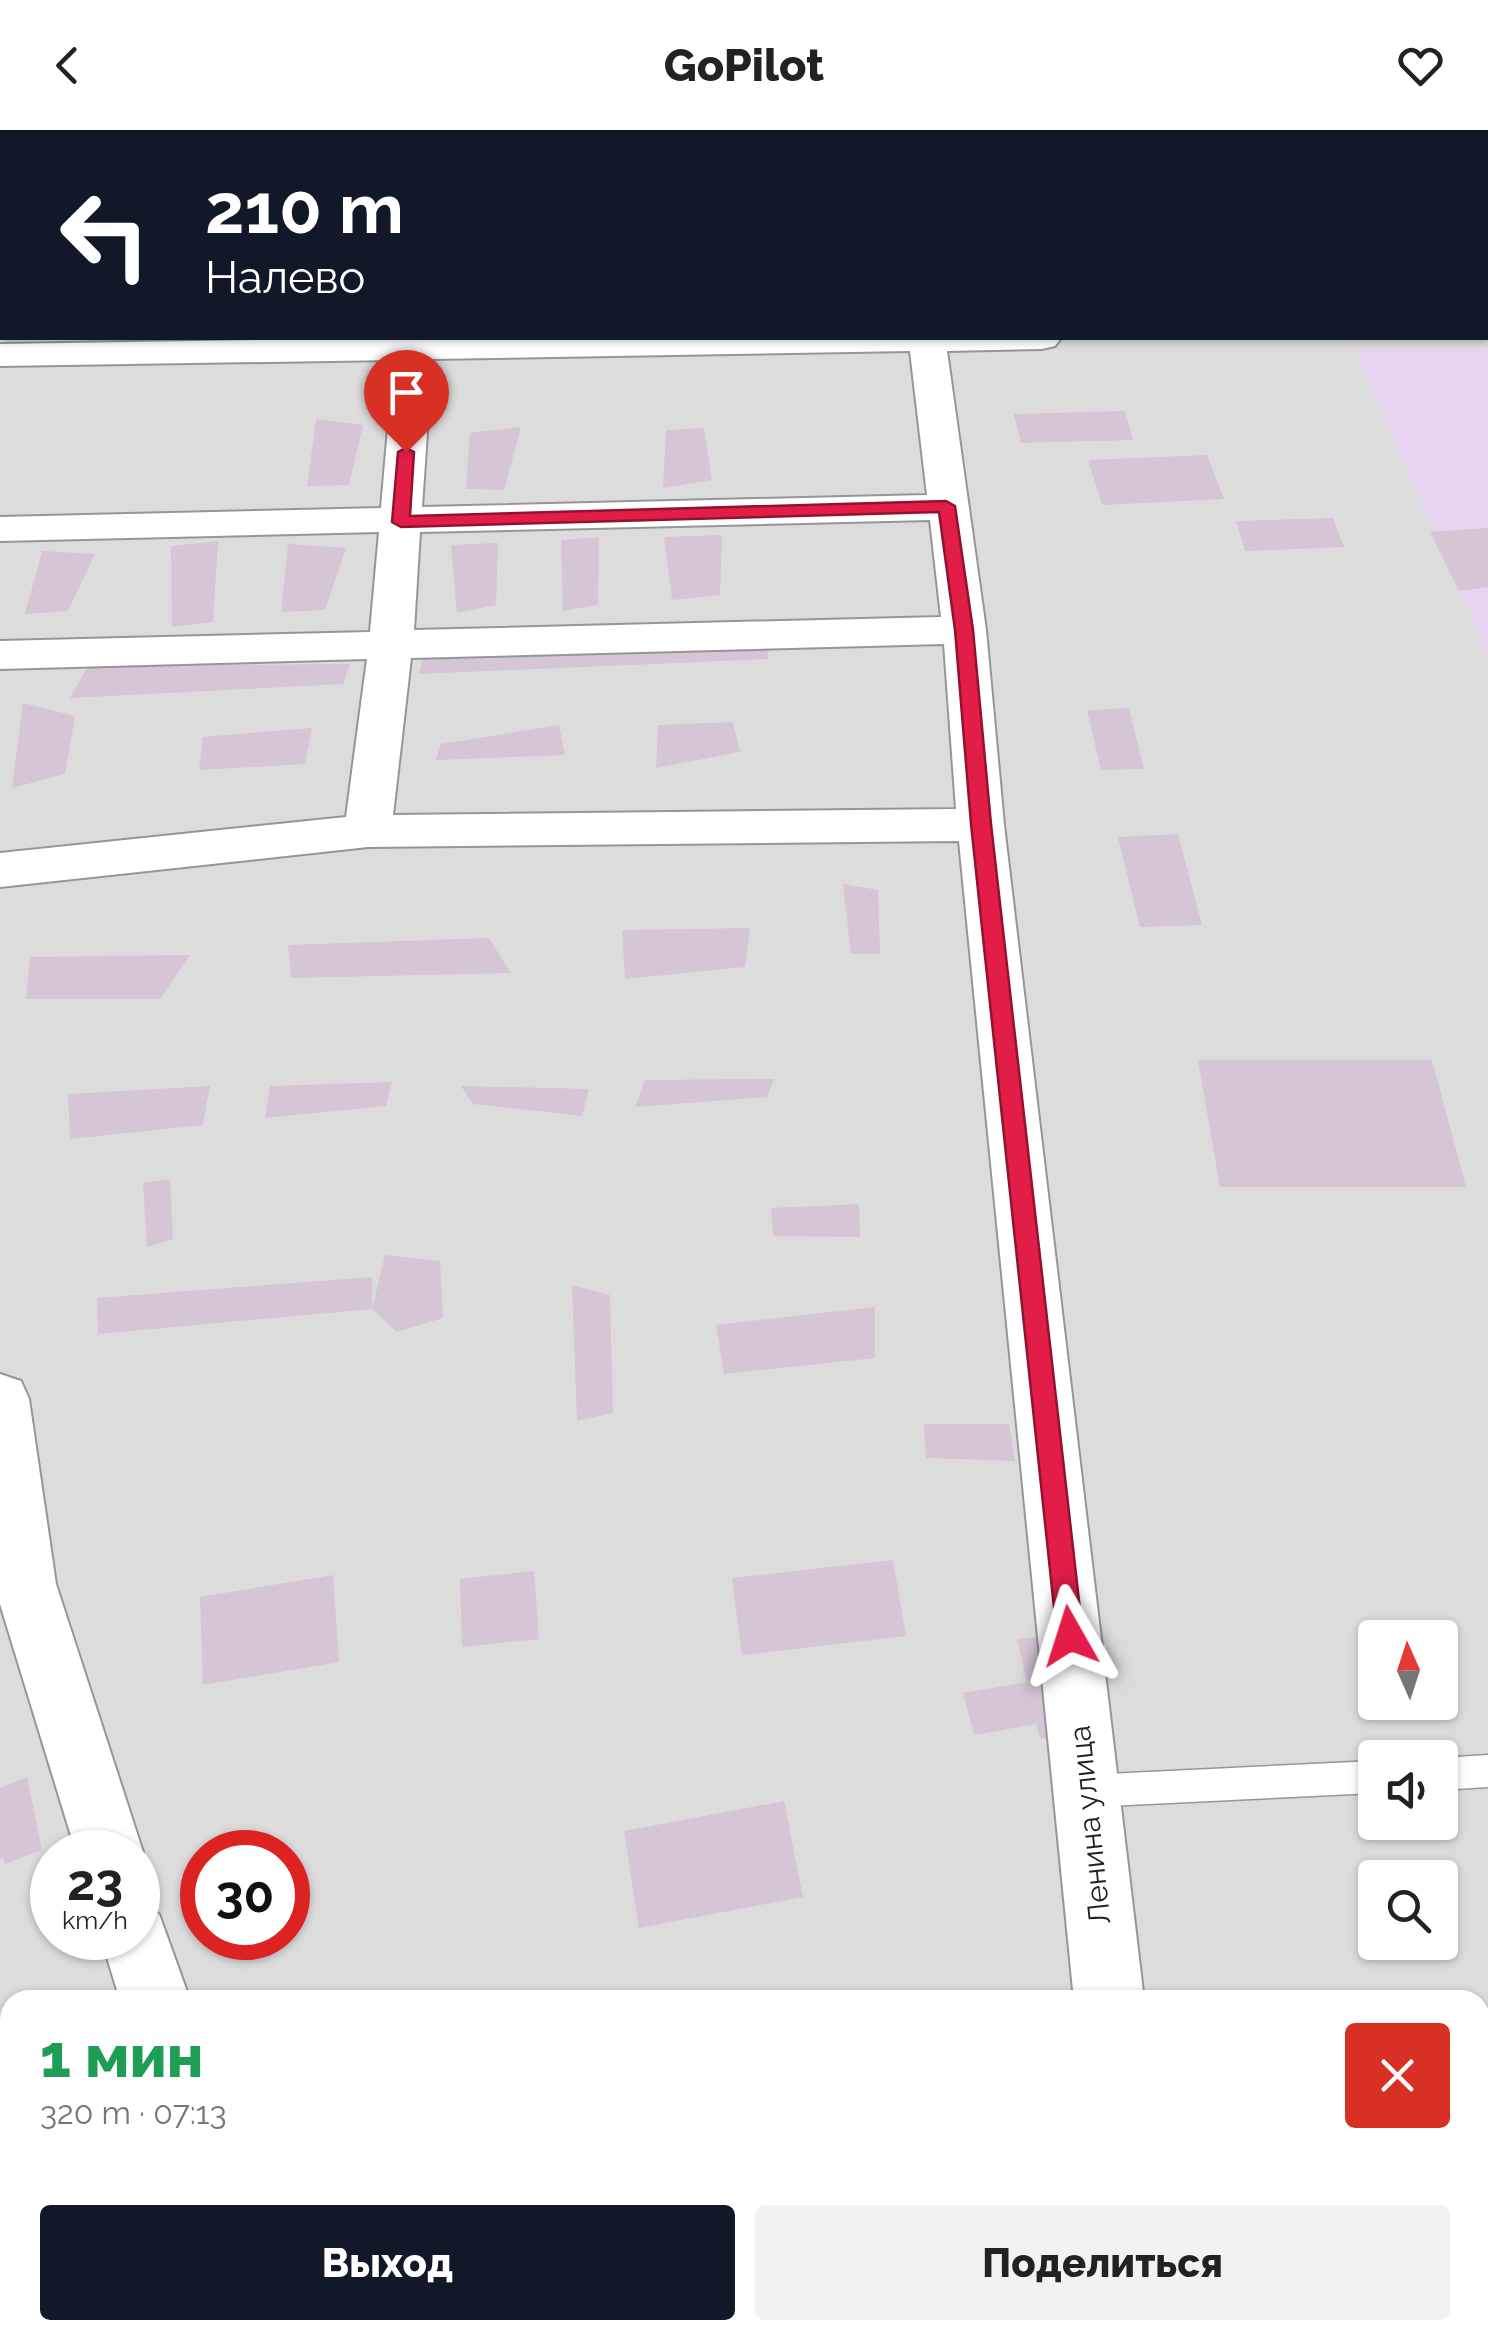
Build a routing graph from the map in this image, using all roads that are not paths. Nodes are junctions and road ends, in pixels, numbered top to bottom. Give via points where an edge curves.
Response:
1 (723, 340) edge
2 (928, 340) edge
3 (415, 343) edge
4 (0, 355) edge
5 (946, 506) junction
6 (401, 522) junction
7 (0, 528) edge
8 (964, 630) junction
9 (391, 644) junction
10 (0, 655) edge
11 (981, 824) junction
12 (368, 831) junction
13 (0, 870) edge
14 (0, 1399) edge
15 (13, 1588) edge
16 (1488, 1772) edge
17 (1458, 1773) edge
18 (1358, 1778) edge
19 (1086, 1791) junction
20 (101, 1830) edge
21 (142, 1960) edge
22 (152, 1990) edge
23 (1108, 1990) edge

1 - 3 street
2 - 5 street, Ленина улица
3 - 4 street
3 - 6 street
5 - 6 street
5 - 8 street, Ленина улица
6 - 7 street
6 - 9 street
8 - 9 street
8 - 11 street, Ленина улица
9 - 10 street
9 - 12 street
11 - 12 street
11 - 19 street, Ленина улица
12 - 13 street
14 - 15 street
15 - 20 street
16 - 17 lane
18 - 19 lane
19 - 23 street, Ленина улица
21 - 22 street

